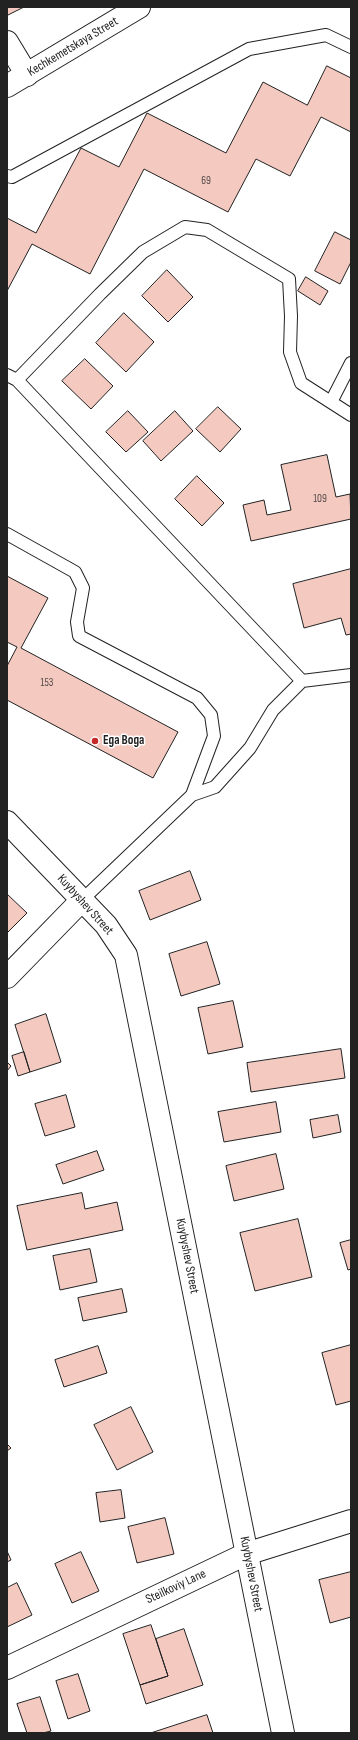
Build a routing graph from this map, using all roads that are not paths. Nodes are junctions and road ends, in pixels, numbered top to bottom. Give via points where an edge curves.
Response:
1 (139, 7) edge
2 (7, 42) edge
3 (351, 47) edge
4 (27, 75) junction
5 (7, 86) edge
6 (7, 176) edge
7 (351, 363) edge
8 (12, 377) edge
9 (331, 402) junction
10 (351, 415) edge
11 (7, 534) edge
12 (351, 675) edge
13 (302, 681) junction
14 (192, 795) junction
15 (7, 822) edge
16 (82, 900) junction
17 (7, 977) edge
18 (351, 1521) edge
19 (246, 1554) junction
20 (7, 1668) edge
21 (283, 1733) edge

1 - 4 main road, Kechkemetskaya Street
2 - 4 main road
3 - 6 lane via 326,34 249,50 12,177
4 - 5 main road, Kechkemetskaya Street
7 - 9 lane
8 - 9 lane via 143,252 185,227 207,230 289,279 292,316 290,352 301,383
8 - 13 lane
9 - 10 lane
11 - 14 lane via 75,572 83,588 77,622 79,636 197,698 212,715 214,736
12 - 13 lane
13 - 14 lane via 273,710 250,748 215,787
14 - 16 lane
15 - 16 main road, Kuybyshev Street
16 - 17 main road
16 - 19 main road, Kuybyshev Street via 106,925 126,955
18 - 19 main road, Steilkoviy Lane
19 - 20 main road, Steilkoviy Lane
19 - 21 main road, Kuybyshev Street

